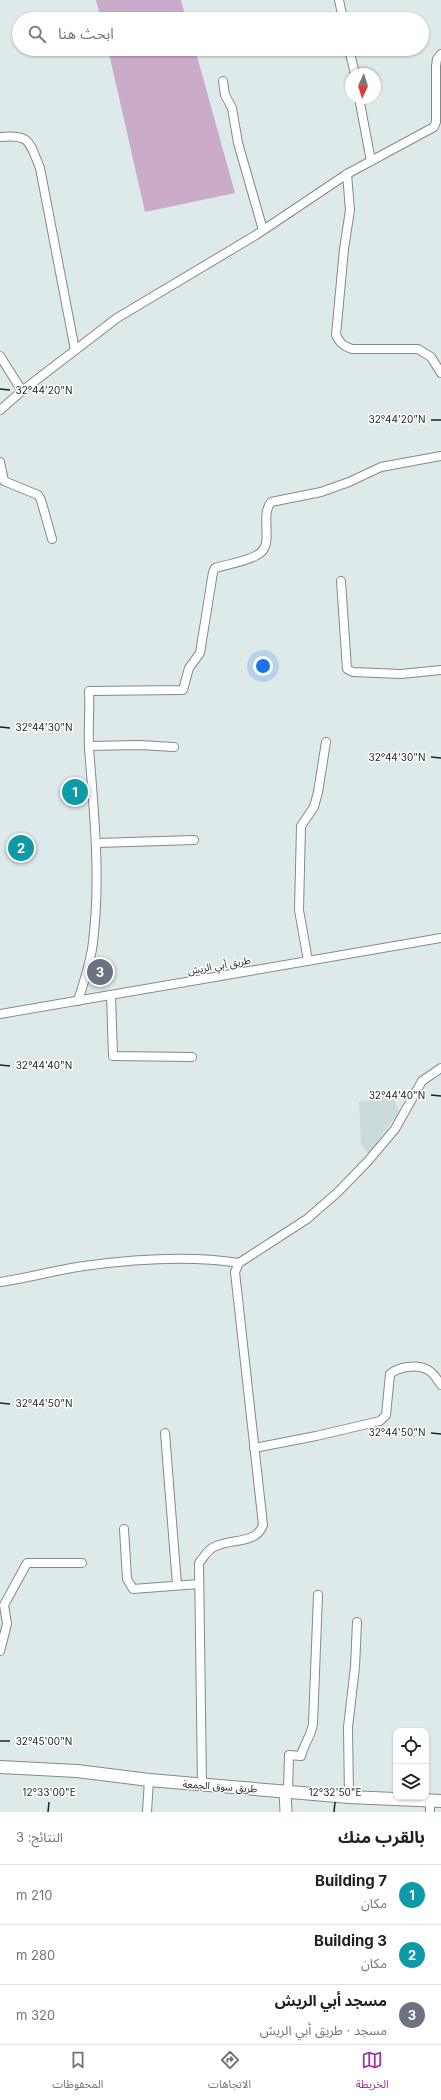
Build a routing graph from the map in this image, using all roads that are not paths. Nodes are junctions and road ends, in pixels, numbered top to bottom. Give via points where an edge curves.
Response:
1 (339, 0) edge
2 (342, 12) edge
3 (441, 54) edge
4 (351, 56) edge
5 (354, 68) edge
6 (224, 81) dead end
7 (360, 104) edge
8 (0, 137) edge
9 (371, 161) junction
10 (347, 174) junction
11 (263, 230) junction
12 (75, 350) junction
13 (0, 356) edge
14 (441, 373) edge
15 (22, 391) junction
16 (0, 410) edge
17 (441, 456) edge
18 (0, 462) edge
19 (52, 539) dead end
20 (341, 581) dead end
21 (441, 670) edge
22 (326, 742) dead end
23 (89, 746) junction
24 (174, 747) dead end
25 (194, 840) dead end
26 (97, 843) junction
27 (441, 938) edge
28 (308, 960) junction
29 (111, 995) junction
30 (78, 1001) junction
31 (0, 1014) edge
32 (192, 1057) dead end
33 (440, 1070) edge
34 (238, 1263) junction
35 (0, 1282) edge
36 (441, 1385) edge
37 (165, 1433) dead end
38 (254, 1448) junction
39 (124, 1529) dead end
40 (82, 1563) dead end
41 (199, 1584) junction
42 (177, 1585) junction
43 (318, 1595) dead end
44 (357, 1622) dead end
45 (0, 1651) edge
46 (0, 1766) edge
47 (149, 1780) junction
48 (202, 1785) junction
49 (287, 1791) junction
50 (349, 1797) junction
51 (434, 1805) edge
52 (147, 1812) edge
53 (286, 1812) edge

1 - 2 street
3 - 9 street via 436,66 434,127
4 - 5 street
6 - 11 street via 225,96 232,108 238,143
7 - 9 street
8 - 12 street via 18,136 28,141 40,168
9 - 10 street
10 - 11 street
10 - 14 street via 350,210 336,335 344,346 352,349 418,349 431,356
11 - 12 street via 117,318
12 - 15 street
13 - 15 street
15 - 16 street
17 - 23 street via 381,467 321,492 271,502 265,513 266,546 263,551 257,556 215,568 213,572 200,653 189,668 183,690 89,691
18 - 19 street via 4,481 38,495
20 - 21 street via 347,670 401,674
22 - 28 street via 314,807 301,826 299,910
23 - 24 street
23 - 26 street
25 - 26 street
26 - 30 street via 97,901 93,943
27 - 28 street, طريق أبي الريش
28 - 29 street, طريق أبي الريش
29 - 30 street, طريق أبي الريش
29 - 32 street via 114,1056
30 - 31 street, طريق أبي الريش
33 - 34 street via 422,1081 395,1129 338,1192 307,1219
34 - 35 street via 212,1259 152,1260 83,1266
34 - 38 street via 235,1283
36 - 38 street via 426,1369 412,1366 397,1369 390,1374 386,1415 380,1421
37 - 42 street
38 - 41 street via 263,1516 261,1531 243,1540 230,1541 207,1551 200,1563
39 - 42 street via 127,1579 133,1589
40 - 45 street via 27,1563 4,1605 7,1624
41 - 42 street
41 - 48 street
43 - 49 street via 313,1724 301,1756 289,1756
44 - 50 street via 348,1727
46 - 47 main road, طريق سوق الجمعة via 77,1771
47 - 48 main road, طريق سوق الجمعة
47 - 52 street
48 - 49 main road, طريق سوق الجمعة
49 - 50 main road, طريق سوق الجمعة
49 - 53 main road
50 - 51 main road, طريق سوق الجمعة

